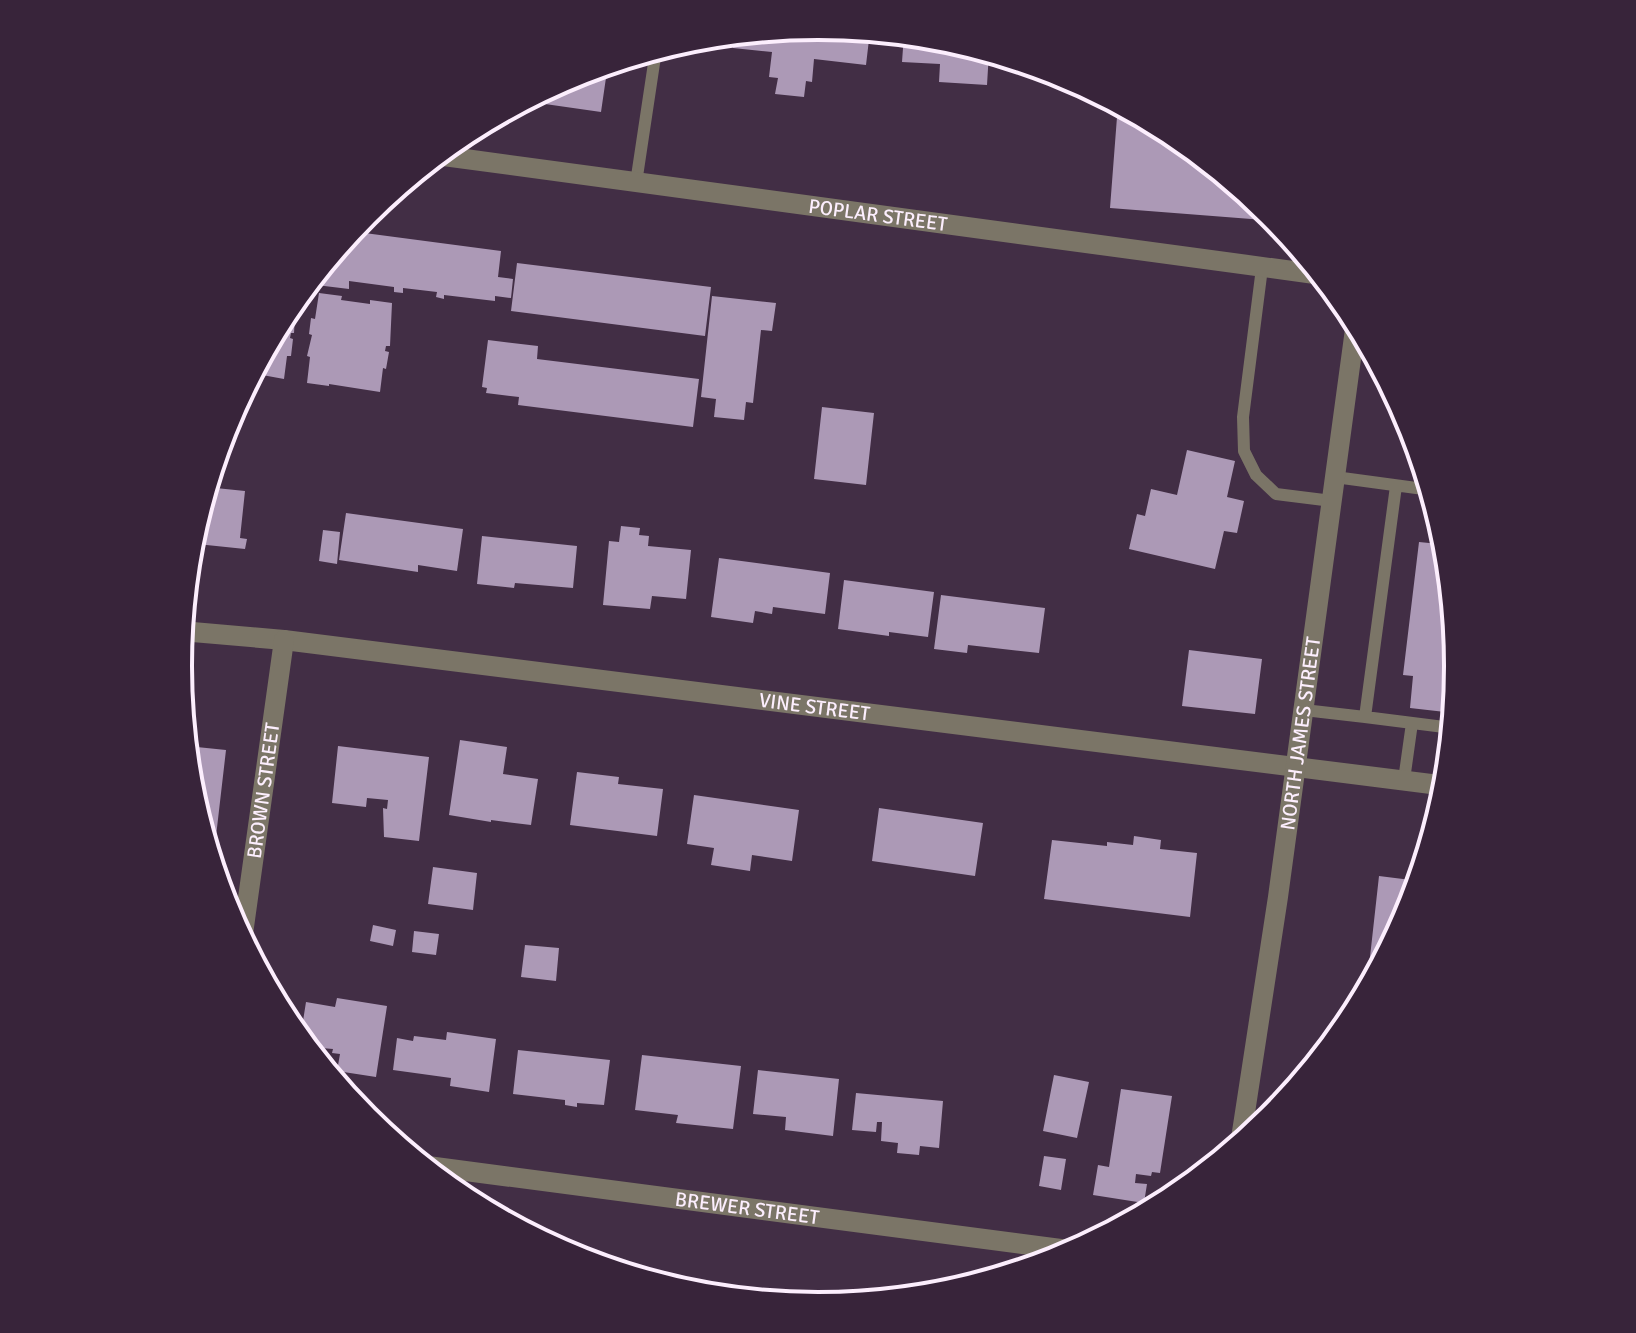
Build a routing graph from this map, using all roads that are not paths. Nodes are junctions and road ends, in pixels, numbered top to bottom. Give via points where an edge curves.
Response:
1 (654, 62) edge
2 (454, 157) edge
3 (636, 183) junction
4 (1262, 268) junction
5 (1305, 273) edge
6 (1353, 341) edge
7 (1335, 477) junction
8 (1396, 486) junction
9 (1418, 489) edge
10 (1332, 501) junction
11 (193, 632) edge
12 (284, 640) junction
13 (1304, 710) junction
14 (1365, 717) junction
15 (1412, 723) junction
16 (1441, 727) edge
17 (1296, 766) junction
18 (1404, 780) junction
19 (1433, 784) edge
20 (245, 919) edge
21 (1243, 1127) edge
22 (443, 1168) edge
23 (1051, 1248) edge

1 - 3 lane
2 - 3 street, POPLAR STREET
3 - 4 street, POPLAR STREET
4 - 5 street, POPLAR STREET
4 - 10 lane via 1243,417 1244,451 1256,475 1276,494
6 - 7 street, NORTH JAMES STREET
7 - 8 lane
7 - 10 street, NORTH JAMES STREET
8 - 9 lane
8 - 14 lane
10 - 13 street, NORTH JAMES STREET
11 - 12 street, VINE STREET
12 - 17 street, VINE STREET
12 - 20 street, BROWN STREET
13 - 14 lane
13 - 17 street, NORTH JAMES STREET
14 - 15 lane
15 - 16 lane
15 - 18 lane
17 - 18 street, VINE STREET
17 - 21 street, NORTH JAMES STREET
18 - 19 street, VINE STREET
22 - 23 street, BREWER STREET

